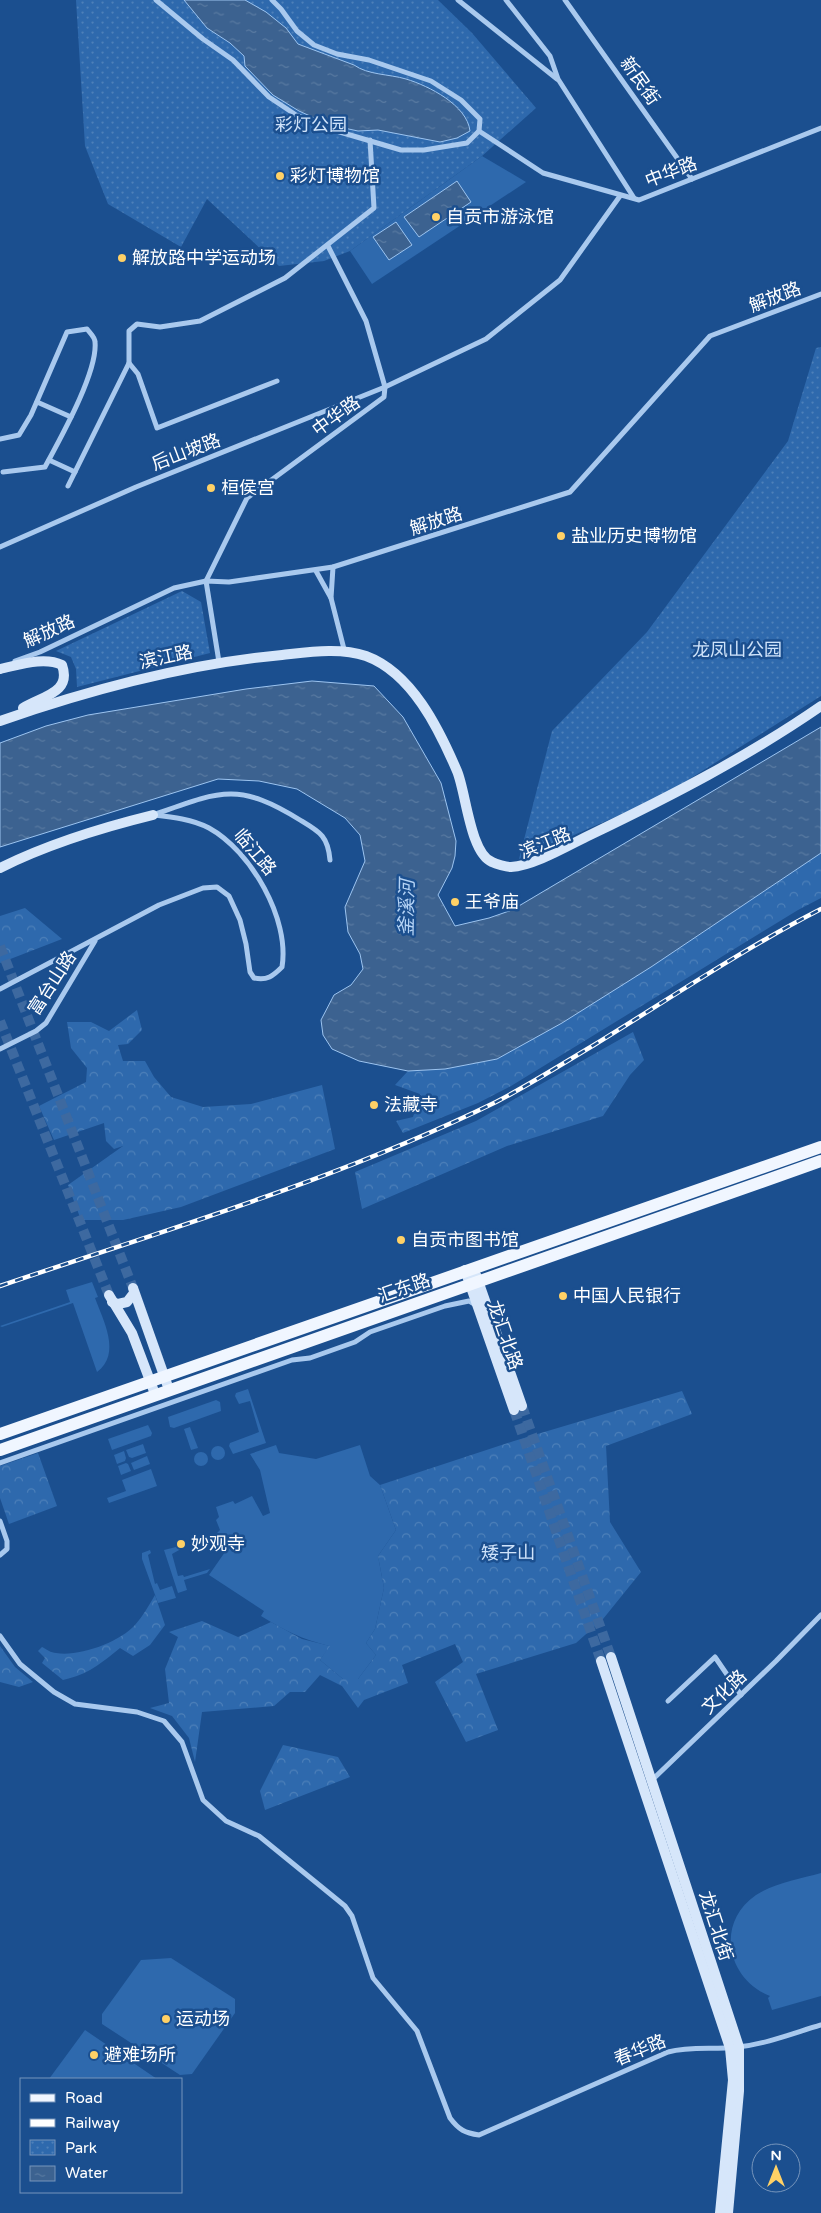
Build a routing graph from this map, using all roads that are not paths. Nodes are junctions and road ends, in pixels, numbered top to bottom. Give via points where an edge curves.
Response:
1 (156, 0) edge
2 (272, 0) edge
3 (458, 0) edge
4 (506, 0) edge
5 (565, 0) edge
6 (558, 79) junction
7 (821, 128) edge
8 (479, 131) junction
9 (370, 140) junction
10 (692, 179) junction
11 (620, 196) junction
12 (634, 198) junction
13 (328, 246) junction
14 (821, 294) edge
15 (129, 363) junction
16 (277, 380) dead end
17 (384, 387) junction
18 (37, 402) junction
19 (71, 417) junction
20 (0, 439) edge
21 (48, 460) junction
22 (3, 472) dead end
23 (75, 472) junction
24 (68, 486) dead end
25 (0, 547) edge
26 (333, 567) junction
27 (316, 571) junction
28 (206, 581) junction
29 (331, 598) junction
30 (345, 653) junction
31 (219, 662) junction
32 (0, 668) edge
33 (821, 706) edge
34 (821, 713) edge
35 (5, 719) edge
36 (153, 815) junction
37 (330, 860) dead end
38 (0, 868) edge
39 (96, 940) junction
40 (0, 988) edge
41 (0, 1049) edge
42 (821, 1147) edge
43 (821, 1161) edge
44 (469, 1269) junction
45 (474, 1282) junction
46 (478, 1307) junction
47 (164, 1376) junction
48 (150, 1381) junction
49 (169, 1389) junction
50 (155, 1394) junction
51 (0, 1434) edge
52 (0, 1450) edge
53 (0, 1463) edge
54 (0, 1521) edge
55 (0, 1555) edge
56 (821, 1615) edge
57 (0, 1636) edge
58 (606, 1659) tunnel mouth
59 (741, 1695) junction
60 (668, 1701) dead end
61 (648, 1783) junction
62 (821, 2026) edge
63 (734, 2048) junction
64 (720, 2213) edge
65 (728, 2213) edge

1 - 9 street via 233,60 269,97 296,115
2 - 8 street via 297,31 314,44 337,54 369,60 431,81 461,100 480,118
3 - 6 street
4 - 6 street via 550,56
5 - 10 street, 新民街
6 - 12 street
7 - 10 street, 中华路
8 - 9 street via 468,143 424,150 401,150
8 - 11 street, 中华路 via 543,173
9 - 13 street via 374,208
10 - 12 street, 中华路 via 639,200
11 - 12 street, 中华路
11 - 17 street, 后山坡路 via 560,280 486,339
13 - 15 street via 285,278 200,320 160,328 137,324 128,331
13 - 17 street via 366,321
14 - 26 street, 解放路 via 710,336 570,492
15 - 16 street via 138,374 157,428
15 - 23 street
17 - 25 street, 后山坡路 via 136,487
17 - 28 street, 中华路 via 384,397 247,498
18 - 19 street
18 - 19 street via 67,332 87,329 95,339 94,361
18 - 20 street via 19,435
19 - 21 street
21 - 22 street via 45,467
21 - 23 street
23 - 24 street
26 - 27 street, 解放路
26 - 29 street
27 - 28 street, 解放路 via 228,582
27 - 29 street
28 - 31 street
28 - 32 street, 解放路 via 174,588
29 - 30 street
30 - 31 main road, 滨江路 via 322,651
30 - 33 main road, 滨江路 via 367,656 395,673 417,696 443,738 459,776 477,846 490,862 511,867 543,858 662,800 785,731
30 - 34 main road, 滨江路 via 391,678 413,702 439,745 453,778 472,849 486,867 511,874 544,864 664,806 790,735
31 - 35 main road, 滨江路 via 83,693
32 - 35 main road via 55,661 62,665 65,673 60,689
36 - 37 street via 212,795 248,794 279,807 320,832 329,847
36 - 38 main road, 临江路 via 43,848
36 - 39 street, 临江路 via 208,828 232,846 260,880 272,903 283,944 282,967 263,980 254,978 240,920 229,896 217,888 203,888 159,905
39 - 40 street
39 - 41 street, 富台山路 via 46,1023
42 - 44 main road, 汇东路
43 - 45 main road, 汇东路
44 - 45 main road, 龙汇北路
44 - 47 main road, 汇东路
45 - 46 main road, 龙汇北路
45 - 46 main road, 龙汇北路 via 518,1408
45 - 49 main road, 汇东路
46 - 53 street via 469,1301 445,1306 370,1332 355,1342 310,1358 292,1360
47 - 48 main road, 汇东路
47 - 48 main road via 134,1291 127,1302 118,1304 111,1299 132,1333
47 - 49 main road
48 - 50 main road
48 - 51 main road, 汇东路
49 - 50 main road, 汇东路
50 - 52 main road, 汇东路
54 - 55 street via 7,1541 7,1549
56 - 59 street, 文化路
57 - 63 street, 春华路 via 20,1664 54,1692 76,1704 137,1712 164,1721 182,1742 203,1800 226,1820 259,1836 345,1906 352,1916 373,1978 417,2031 450,2118 466,2134 479,2135 668,2052 684,2048
58 - 61 main road, 龙汇北街
59 - 60 street via 715,1657
59 - 61 street, 文化路
61 - 63 main road, 龙汇北街
62 - 63 street, 春华路
63 - 64 main road, 龙汇北街
63 - 65 main road, 龙汇北街 via 739,2091

